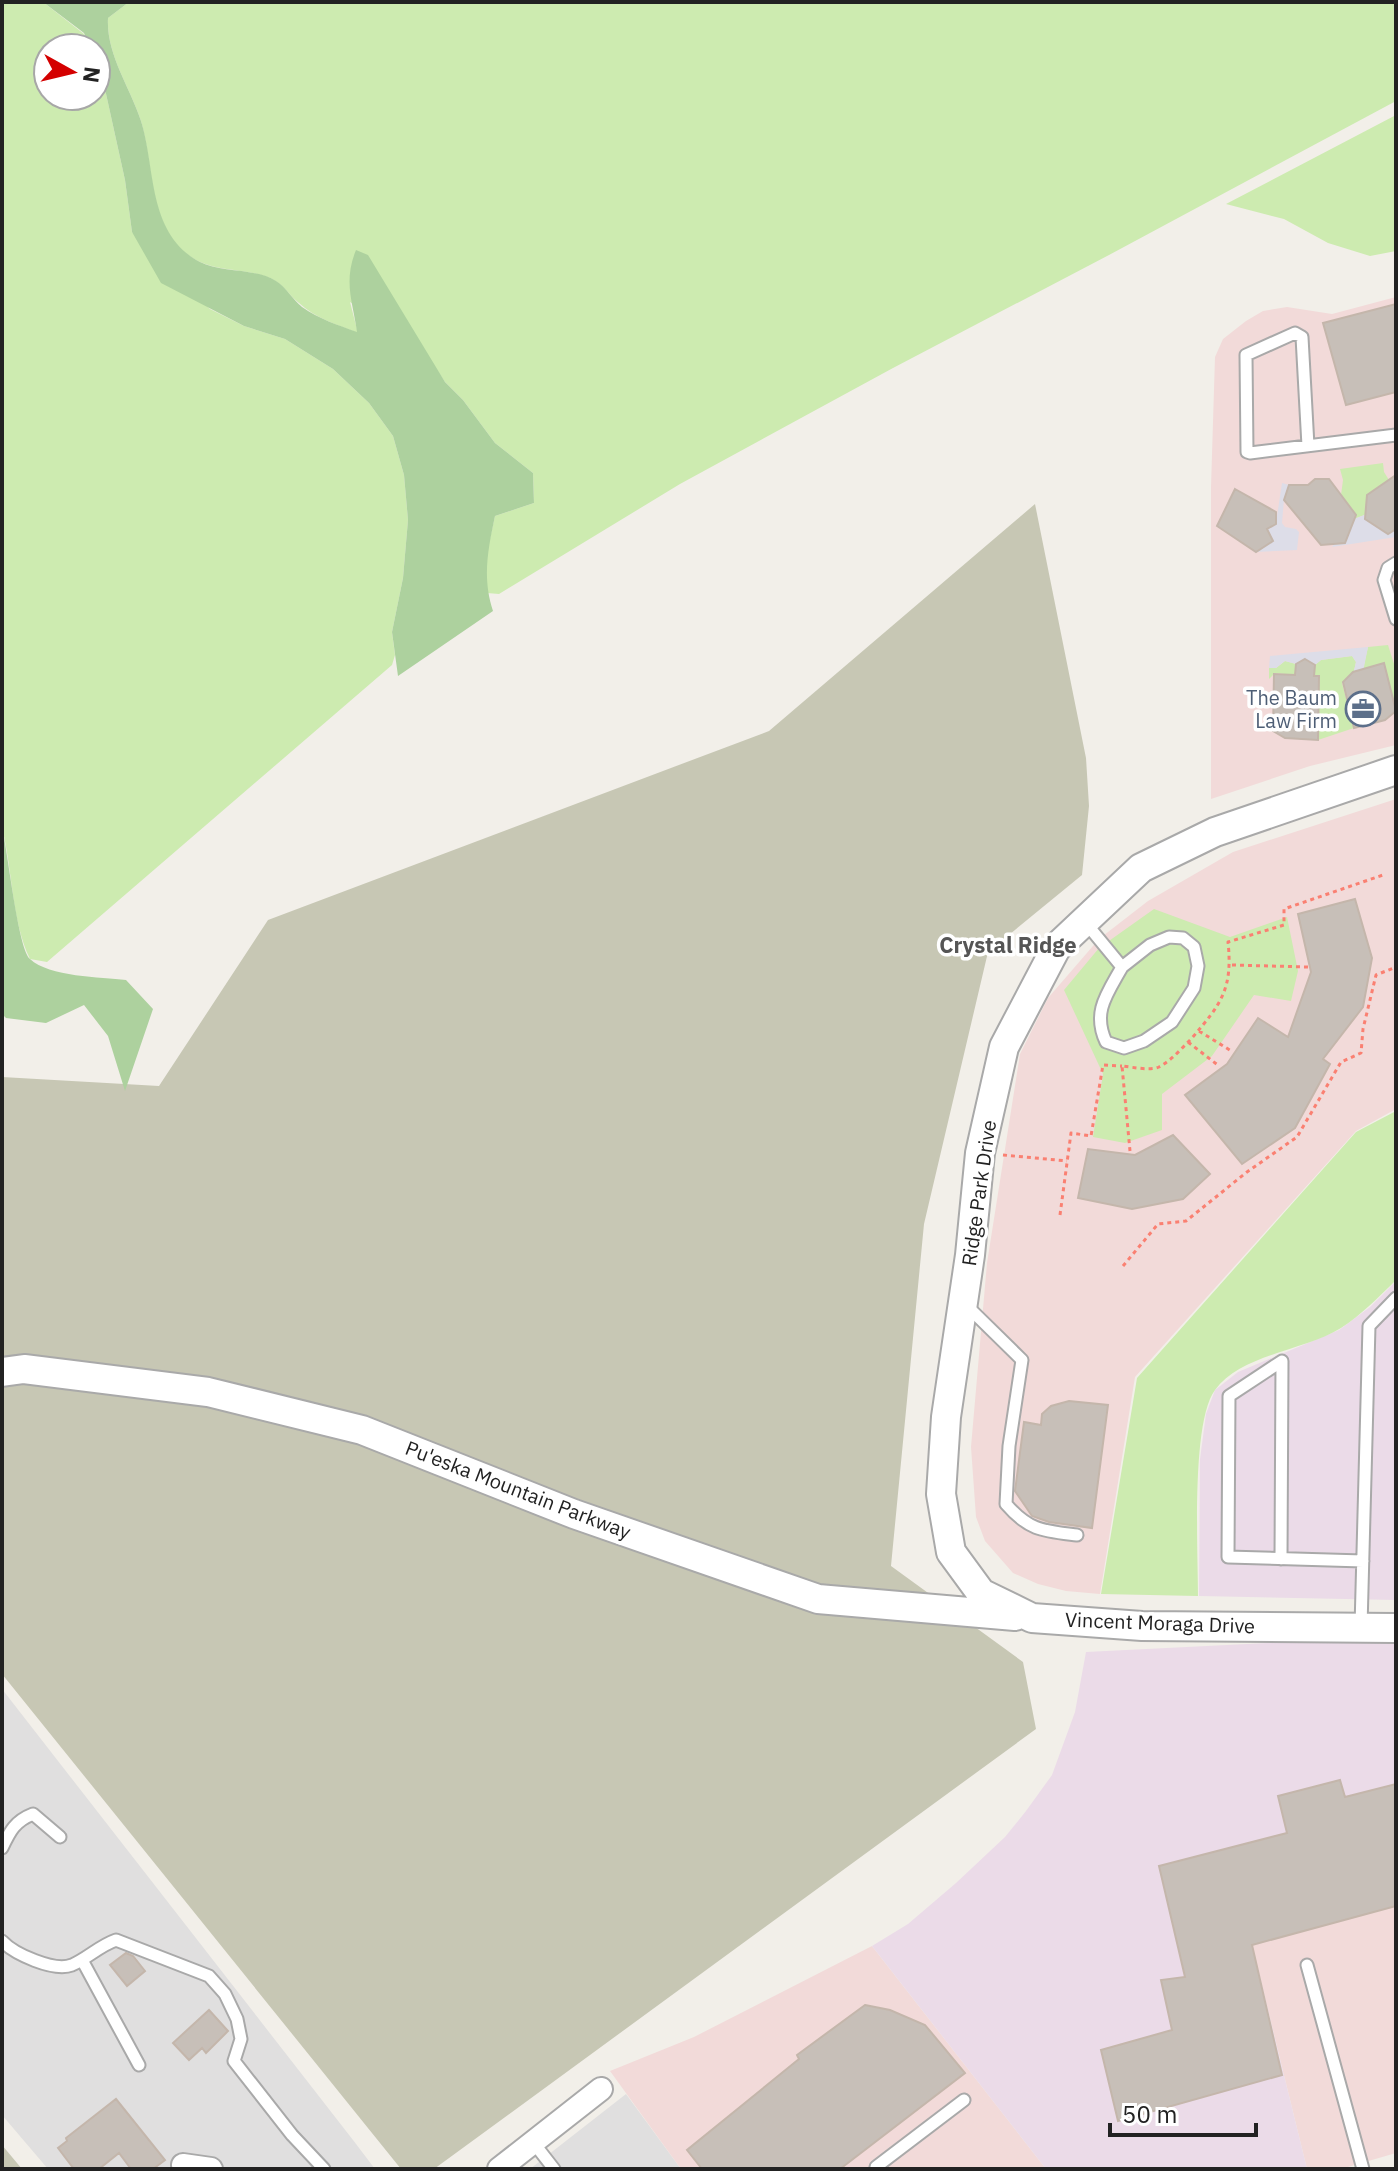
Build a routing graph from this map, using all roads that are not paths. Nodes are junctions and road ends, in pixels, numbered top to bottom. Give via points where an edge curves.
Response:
1 (1396, 435) edge
2 (1308, 446) junction
3 (1396, 563) edge
4 (1396, 619) edge
5 (1396, 770) edge
6 (1085, 922) junction
7 (1122, 967) junction
8 (1396, 1298) edge
9 (963, 1302) junction
10 (2, 1372) edge
11 (1077, 1535) dead end
12 (951, 1552) joint
13 (1281, 1559) junction
14 (1363, 1561) junction
15 (1032, 1618) junction
16 (1361, 1628) junction
17 (1396, 1628) edge
18 (60, 1837) dead end
19 (2, 1848) edge
20 (2, 1941) edge
21 (82, 1960) junction
22 (1307, 1965) dead end
23 (139, 2065) dead end
24 (601, 2089) dead end
25 (964, 2100) dead end
26 (533, 2142) junction
27 (180, 2167) edge
28 (876, 2168) edge
29 (211, 2169) edge
30 (324, 2169) edge
31 (499, 2169) edge
32 (554, 2169) edge
33 (1363, 2169) edge

1 - 2 lane
2 - 2 lane via 1250,453 1245,449 1246,355 1295,333 1302,337
3 - 4 lane via 1384,580
5 - 6 street, Ridge Park Drive via 1215,832 1141,868
6 - 7 lane
6 - 9 street, Ridge Park Drive via 1056,948 1004,1047 980,1153
7 - 7 lane via 1105,997 1098,1025 1106,1042 1124,1048 1172,1022 1194,988 1198,966 1194,947 1183,938 1169,937
8 - 14 lane via 1369,1326
9 - 11 lane via 1022,1360 1006,1504 1021,1522
9 - 12 street, Ridge Park Drive via 941,1494
10 - 15 street, Pu'eska Mountain Parkway via 24,1369 208,1392 362,1430 574,1514 818,1599
12 - 15 street, Vincent Moraga Drive via 981,1593
13 - 13 lane via 1228,1557 1228,1543 1229,1396 1282,1361
13 - 14 lane
14 - 16 lane
15 - 16 street, Vincent Moraga Drive via 1142,1626
16 - 17 street, Vincent Moraga Drive
18 - 19 lane via 33,1814 11,1828
20 - 21 lane via 32,1960 66,1967
21 - 23 lane
21 - 30 lane via 116,1940 209,1976 237,2019 241,2039 234,2061
22 - 33 lane
24 - 26 street
25 - 28 lane
26 - 31 street
26 - 32 lane
27 - 29 street

